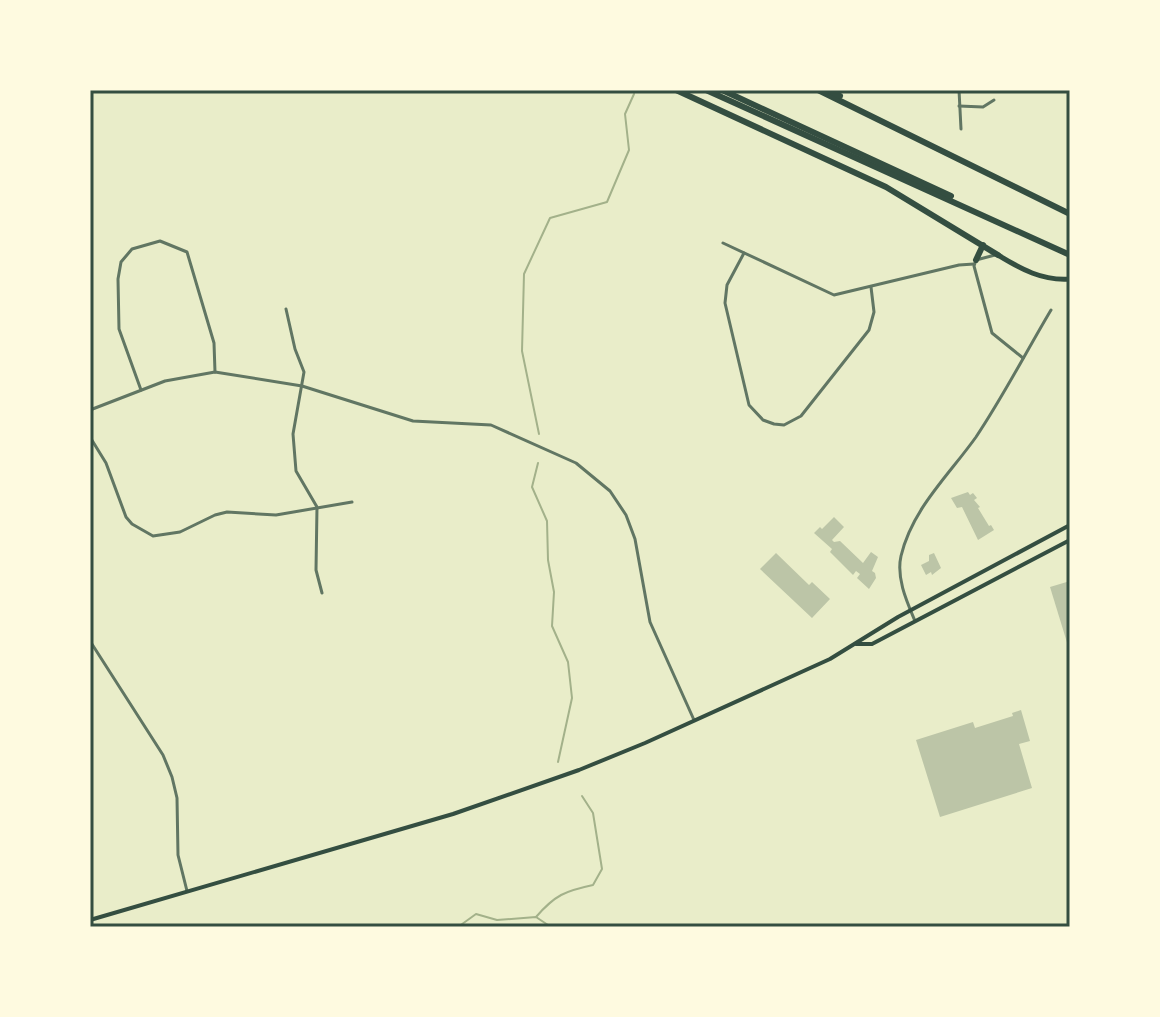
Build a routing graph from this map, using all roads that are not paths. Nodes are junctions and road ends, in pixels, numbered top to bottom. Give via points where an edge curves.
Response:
1 (676, 90) edge
2 (706, 90) edge
3 (722, 90) edge
4 (818, 90) edge
5 (828, 90) edge
6 (959, 90) edge
7 (994, 100) dead end
8 (959, 106) junction
9 (881, 121) junction
10 (961, 129) dead end
11 (1070, 214) edge
12 (1039, 240) junction
13 (723, 243) dead end
14 (983, 245) junction
15 (744, 253) junction
16 (998, 255) junction
17 (1070, 255) edge
18 (975, 262) junction
19 (1070, 279) edge
20 (871, 287) junction
21 (286, 309) dead end
22 (1051, 310) dead end
23 (1023, 358) junction
24 (215, 372) junction
25 (302, 386) junction
26 (141, 390) junction
27 (90, 410) edge
28 (90, 437) edge
29 (352, 502) dead end
30 (317, 507) junction
31 (1070, 525) edge
32 (1070, 540) edge
33 (322, 593) dead end
34 (910, 610) junction
35 (915, 621) junction
36 (90, 641) edge
37 (856, 644) junction
38 (694, 720) junction
39 (187, 891) junction
40 (90, 920) edge

1 - 14 highway via 860,173
2 - 12 highway
3 - 12 highway
4 - 9 highway
5 - 9 highway
6 - 8 street
7 - 8 street via 983,107
8 - 10 street
9 - 11 highway
12 - 17 highway
13 - 15 street
14 - 16 highway
14 - 18 highway
15 - 20 street via 826,293
15 - 20 street via 727,285 725,303 749,405 774,424 801,416 869,330 874,312
16 - 18 street
16 - 19 highway via 1036,275
18 - 20 street
18 - 23 street via 992,333
21 - 25 street via 304,372
22 - 23 street
23 - 34 street via 977,435 914,523 900,566
24 - 25 street
24 - 26 street
24 - 26 street via 214,343 187,252 160,241 132,249 121,262 118,279 119,329
25 - 30 street via 293,434 296,471
25 - 38 street via 413,421 476,422 504,429 590,473 626,515 650,622
26 - 27 street
28 - 30 street via 126,517 153,536 180,532 227,512 276,515
29 - 30 street
30 - 33 street via 316,570
31 - 34 main road
32 - 35 main road
34 - 35 street
34 - 37 main road
35 - 37 main road via 872,644
36 - 39 street via 172,777 178,855
37 - 38 main road
38 - 39 main road via 496,800
39 - 40 main road

